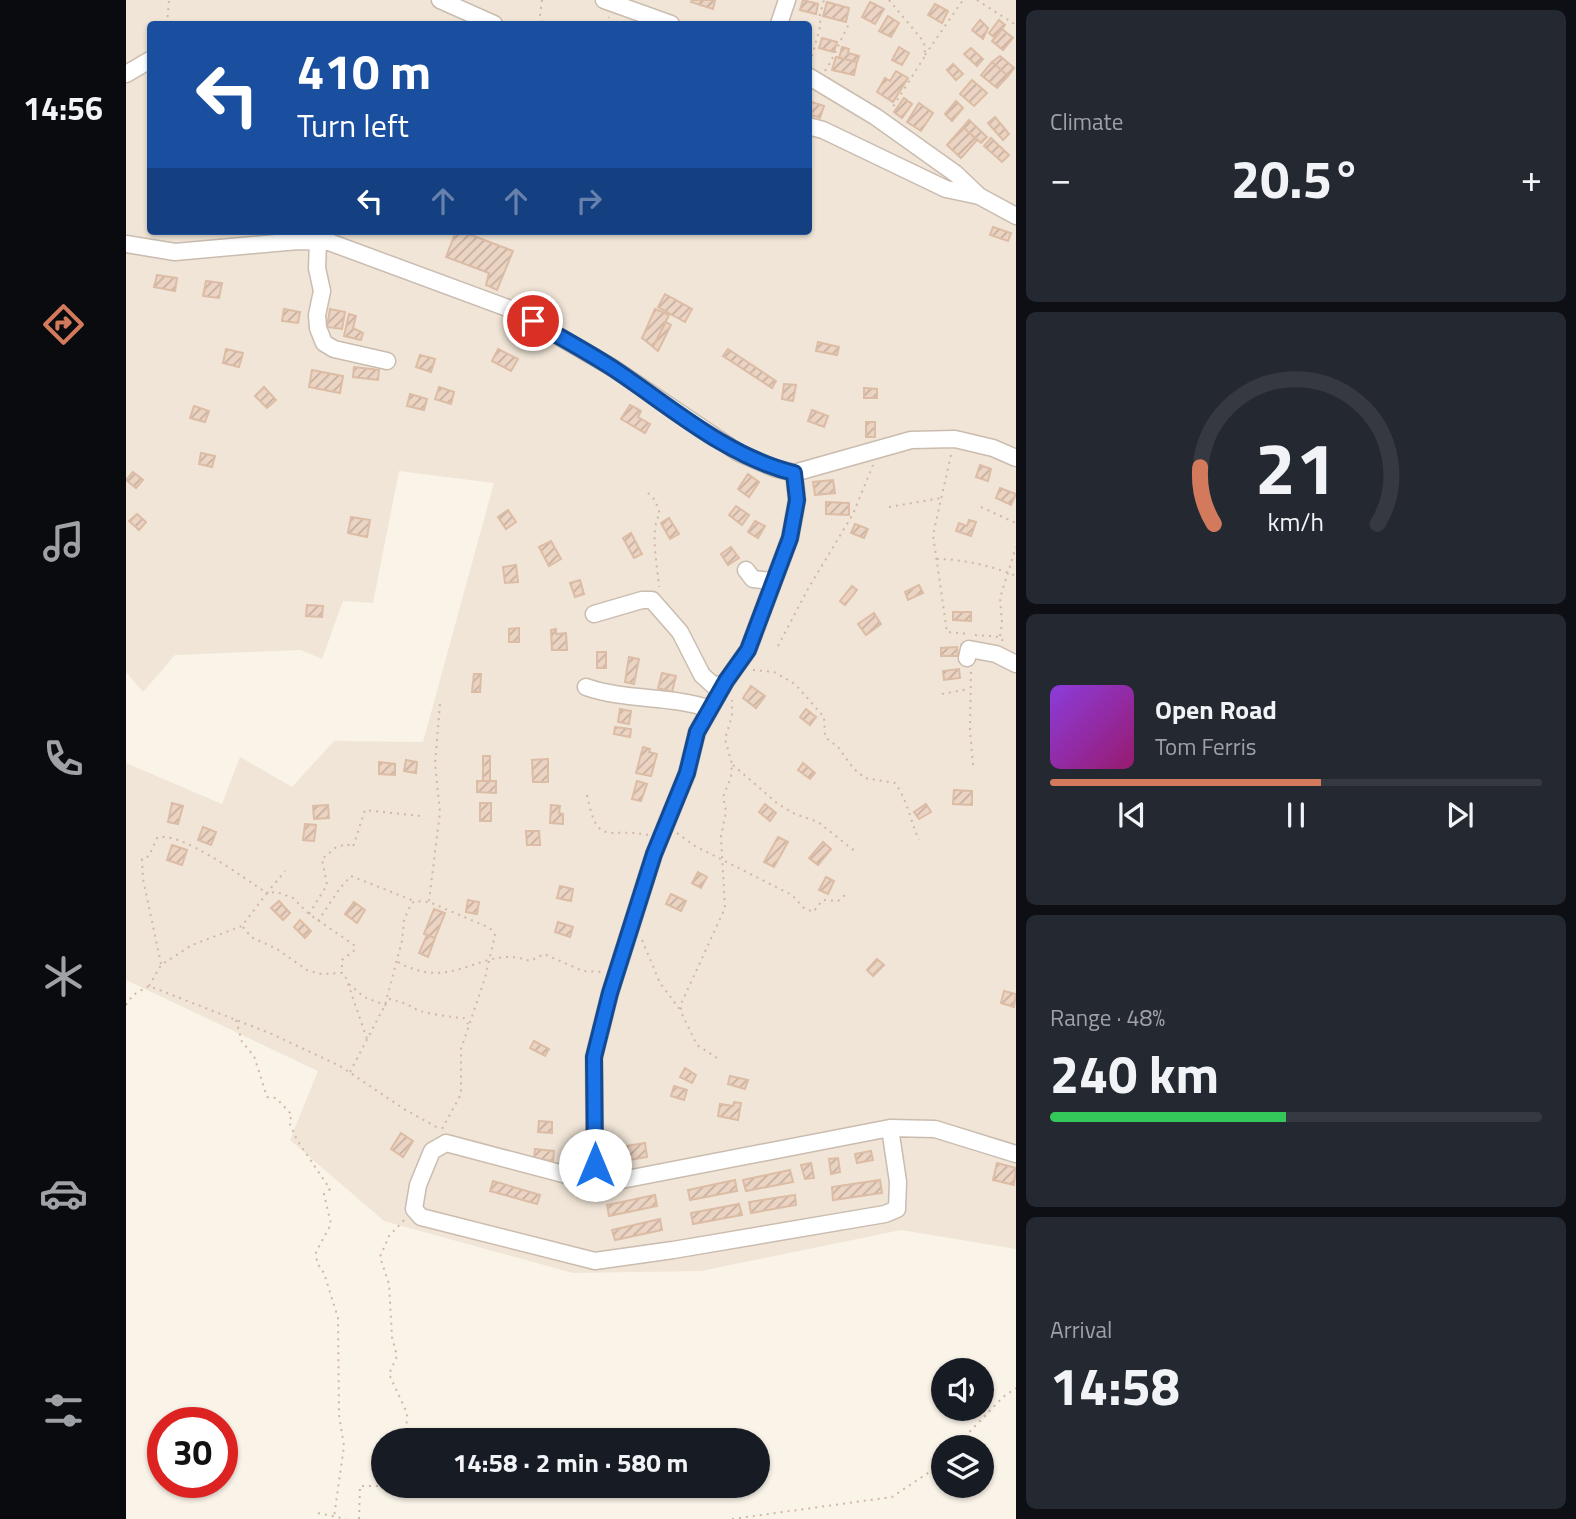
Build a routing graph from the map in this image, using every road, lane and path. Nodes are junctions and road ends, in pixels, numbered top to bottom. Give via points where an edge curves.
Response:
1 (169, 0) edge
2 (440, 0) edge
3 (542, 0) edge
4 (604, 0) edge
5 (787, 0) edge
6 (824, 0) edge
7 (889, 0) edge
8 (963, 0) edge
9 (977, 0) edge
10 (167, 21) edge
11 (487, 21) edge
12 (542, 21) edge
13 (663, 21) edge
14 (780, 21) edge
15 (849, 24) dead end
16 (1016, 25) edge
17 (925, 56) junction
18 (147, 62) edge
19 (126, 74) edge
20 (812, 76) edge
21 (883, 123) junction
22 (812, 127) edge
23 (979, 197) junction
24 (1016, 216) edge
25 (318, 242) junction
26 (126, 244) edge
27 (387, 361) dead end
28 (955, 439) junction
29 (875, 451) junction
30 (1016, 458) edge
31 (794, 473) junction
32 (648, 493) dead end
33 (942, 498) junction
34 (889, 507) dead end
35 (981, 507) dead end
36 (1016, 523) edge
37 (1016, 547) edge
38 (936, 559) junction
39 (746, 570) dead end
40 (1007, 572) junction
41 (1016, 576) edge
42 (772, 581) junction
43 (658, 606) junction
44 (594, 614) dead end
45 (999, 637) junction
46 (778, 646) dead end
47 (1000, 649) junction
48 (967, 658) joint
49 (1016, 664) edge
50 (729, 677) junction
51 (586, 687) dead end
52 (971, 688) junction
53 (942, 694) dead end
54 (440, 704) dead end
55 (710, 709) junction
56 (732, 764) junction
57 (973, 765) dead end
58 (587, 795) dead end
59 (421, 816) dead end
60 (661, 838) junction
61 (919, 840) dead end
62 (856, 852) dead end
63 (722, 858) junction
64 (285, 871) dead end
65 (267, 893) junction
66 (845, 895) dead end
67 (415, 901) junction
68 (429, 902) junction
69 (309, 914) junction
70 (318, 920) junction
71 (633, 922) junction
72 (242, 926) junction
73 (489, 960) junction
74 (397, 961) junction
75 (162, 965) junction
76 (618, 969) junction
77 (342, 973) junction
78 (348, 983) junction
79 (149, 986) junction
80 (385, 1004) junction
81 (126, 1005) edge
82 (681, 1012) junction
83 (236, 1020) junction
84 (469, 1025) junction
85 (368, 1040) junction
86 (717, 1058) dead end
87 (350, 1072) junction
88 (890, 1128) junction
89 (1016, 1154) edge
90 (583, 1180) junction
91 (414, 1209) junction
92 (1016, 1388) edge
93 (406, 1428) edge
94 (967, 1435) edge
95 (931, 1471) edge
96 (371, 1486) edge
97 (318, 1513) dead end
98 (334, 1517) junction
99 (346, 1519) edge
100 (359, 1519) edge
101 (732, 1519) edge

1 - 10 path
2 - 11 street
3 - 12 path
4 - 13 street
5 - 14 street
6 - 20 path
7 - 17 path via 924,42
8 - 17 path
9 - 16 path
15 - 20 path via 838,51
17 - 21 path
18 - 19 street
20 - 21 street
21 - 23 street via 956,174
22 - 23 street via 946,189
23 - 24 street
25 - 26 street via 175,252
25 - 27 street via 322,291 317,315 324,343
25 - 31 street via 329,242 513,310 612,368 739,453
28 - 29 street via 911,440
28 - 30 street
28 - 33 path
29 - 31 street
29 - 46 path via 872,471 853,514
31 - 42 street via 797,500 790,538
32 - 43 path via 660,514 655,521
33 - 34 path
33 - 38 path via 933,535
35 - 36 path
37 - 40 path
38 - 40 path
38 - 45 path via 947,632
39 - 42 street via 753,579
40 - 41 path
40 - 45 path via 1000,598
42 - 50 street via 748,650
43 - 44 street via 652,600 642,600
43 - 50 street via 680,632 702,676 713,685
45 - 47 path
45 - 47 path
47 - 48 street via 969,649
47 - 49 street
48 - 52 path
50 - 55 street
50 - 56 path via 732,716 725,739
50 - 61 path via 774,672 795,684 824,718 825,737 853,768 865,778 895,783 905,797
51 - 55 street
52 - 53 path
52 - 57 path
54 - 68 path via 435,764 440,812
55 - 60 street via 697,732 687,773
56 - 62 path via 778,804 818,822
56 - 63 path via 723,797
58 - 60 path via 592,819 601,831
59 - 69 path via 365,810 353,848 346,844 322,859 327,885
60 - 63 path via 676,833
60 - 71 street
63 - 66 path via 792,895 813,912 823,900 838,901
63 - 82 path via 725,908
64 - 65 path
65 - 69 path via 293,898
65 - 72 path
65 - 75 path via 197,849 174,839 157,838 149,856 142,859 142,869
67 - 68 path
67 - 70 path via 351,876
67 - 74 path via 404,920
68 - 73 path via 490,928 495,935
69 - 70 path
70 - 77 path via 354,945 355,950 342,960
71 - 76 street
71 - 82 path via 660,983
72 - 75 path via 192,945
72 - 77 path via 251,937 307,970
73 - 74 path via 436,974 412,970
73 - 76 path via 517,956 530,961 544,954 583,971
73 - 84 path
74 - 80 path
75 - 79 path
76 - 90 street via 594,1057 595,1165
77 - 78 path
78 - 80 path via 364,998
78 - 85 path
79 - 81 path
79 - 83 path
80 - 84 path via 390,999 411,1004 419,1011 464,1018
80 - 85 path
82 - 86 path via 697,1045
83 - 87 path
83 - 98 path via 267,1097 276,1098 292,1115 289,1122 297,1140 330,1189 324,1194 331,1224 316,1252 338,1318 339,1415 344,1446
84 - 87 path via 461,1049 461,1094 441,1132
85 - 87 path
88 - 89 street via 935,1129
88 - 90 street via 601,1184
88 - 91 street via 897,1209 885,1214 595,1261 421,1217
90 - 91 street via 446,1143 432,1151
91 - 93 path via 389,1236 380,1257 389,1284 397,1356 389,1374 407,1413
92 - 94 path
95 - 101 path via 892,1497
96 - 100 path via 360,1486
97 - 98 path
98 - 99 path

